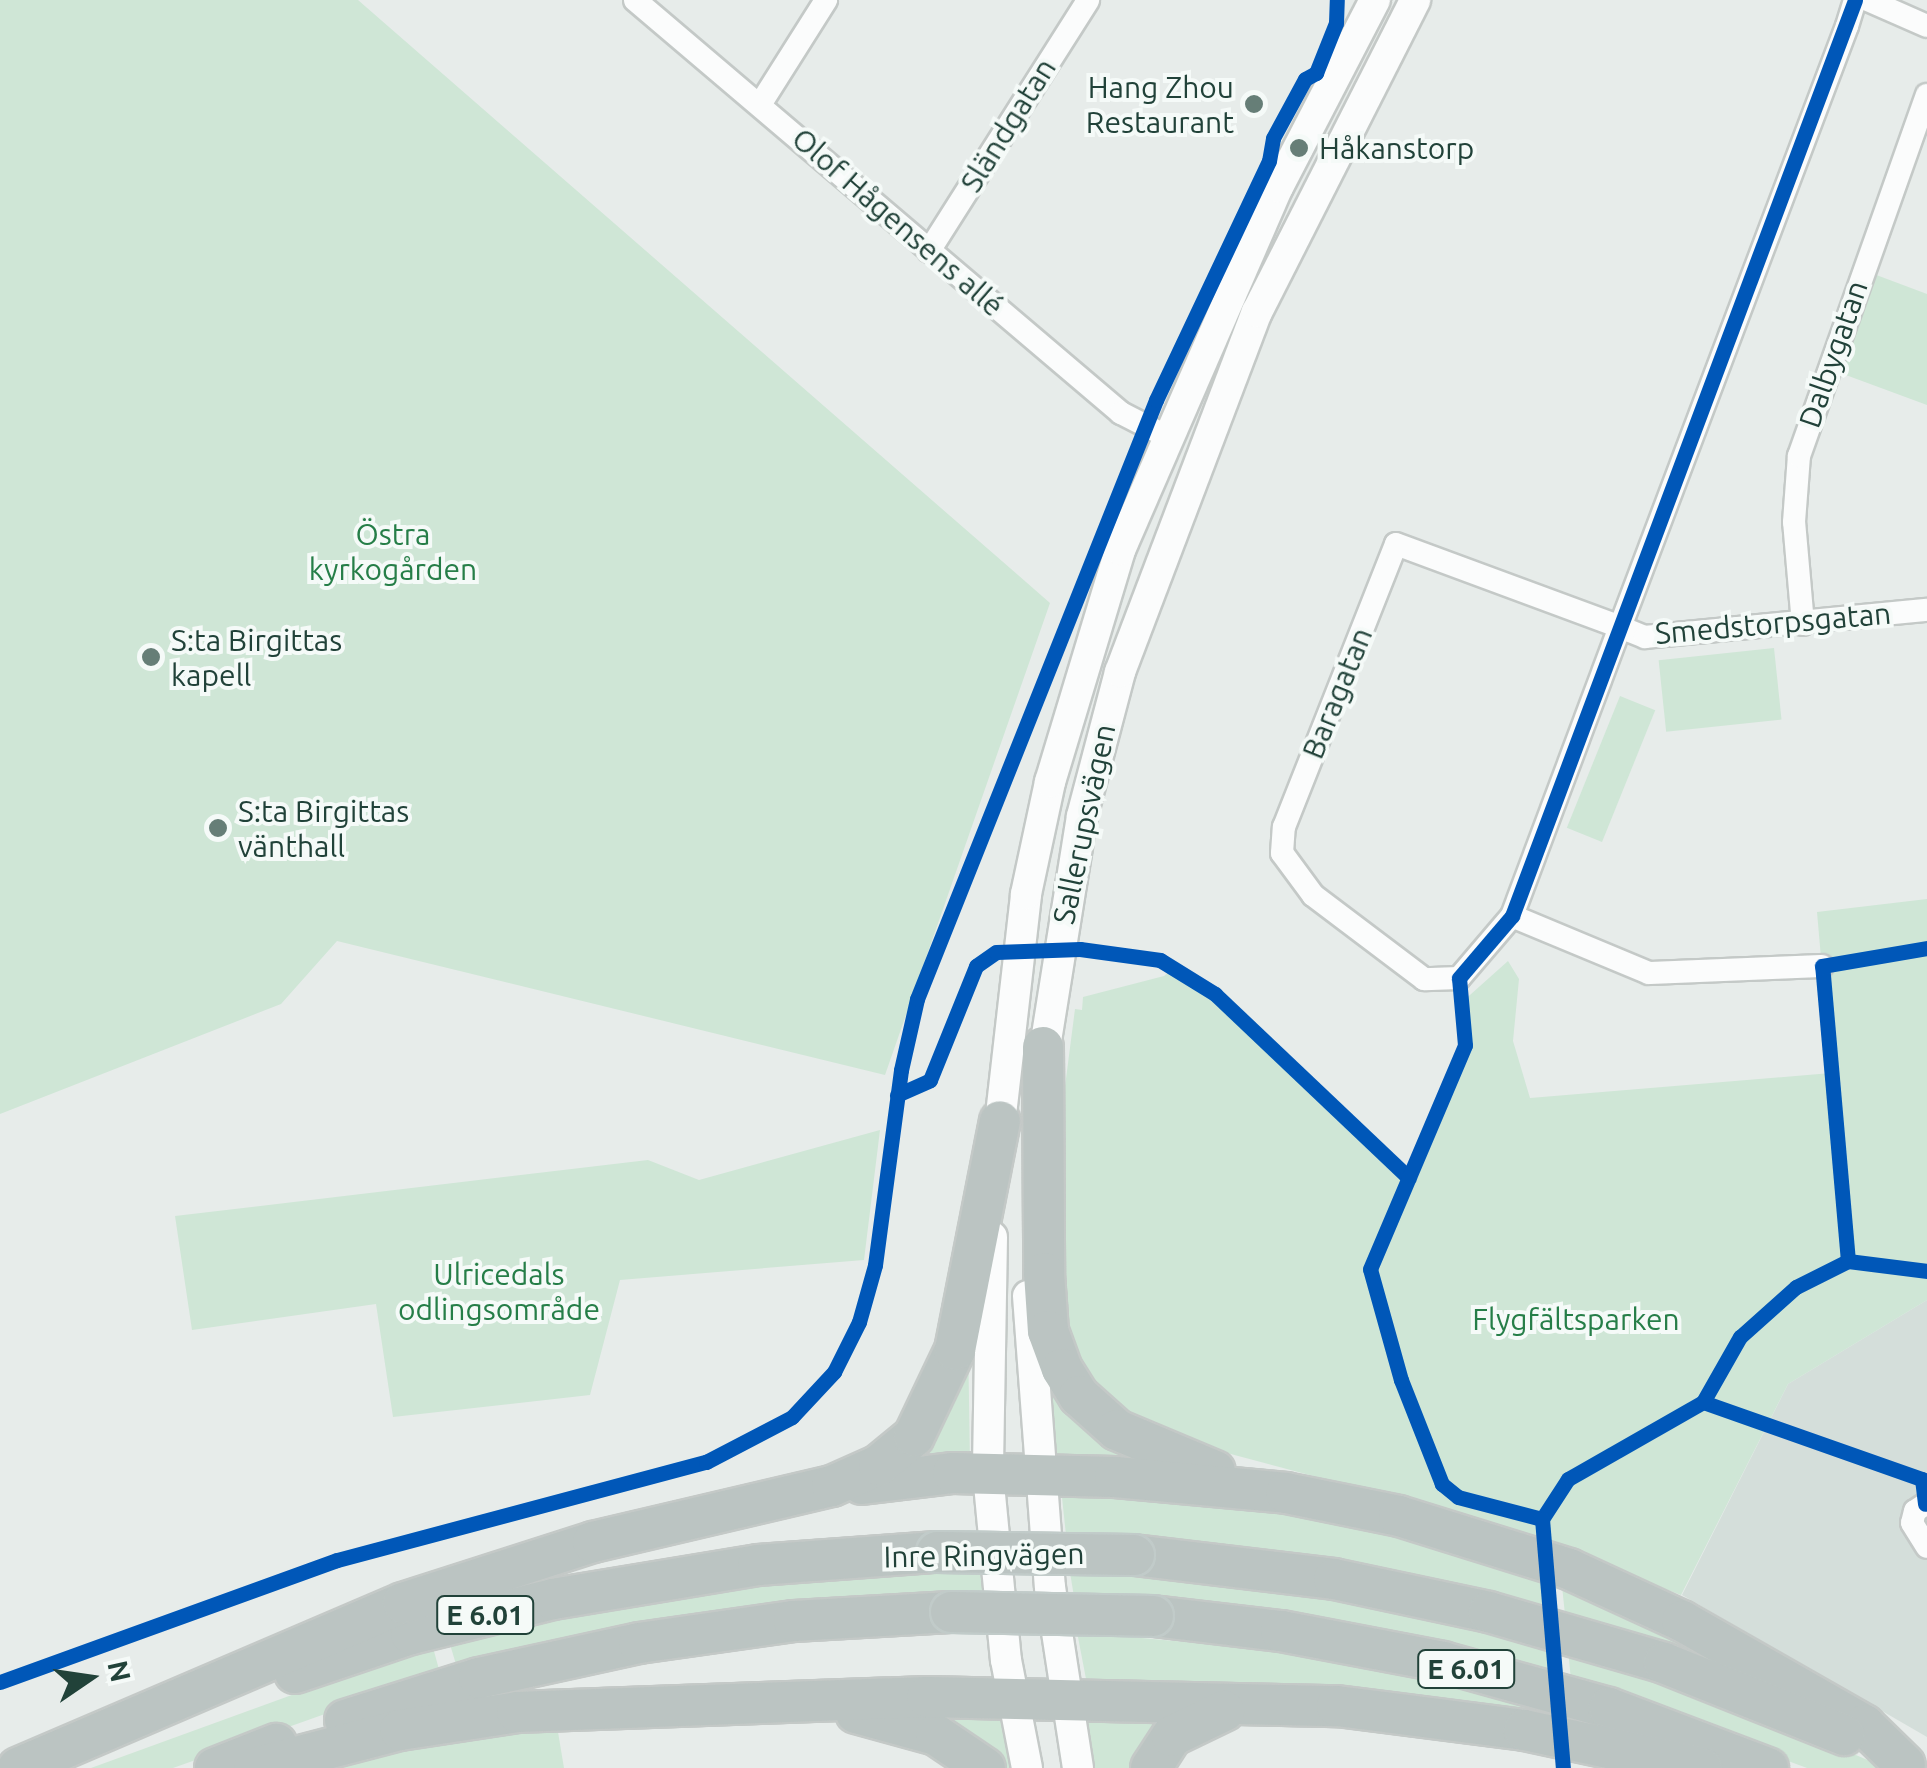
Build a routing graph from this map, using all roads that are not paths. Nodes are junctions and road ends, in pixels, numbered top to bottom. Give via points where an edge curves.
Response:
1 (634, 0) edge
2 (826, 0) edge
3 (1088, 0) edge
4 (1356, 0) edge
5 (1375, 0) edge
6 (1392, 0) edge
7 (1415, 0) edge
8 (1855, 0) edge
9 (1868, 0) edge
10 (1927, 26) edge
11 (1355, 38) junction
12 (1927, 95) edge
13 (762, 103) junction
14 (1336, 155) junction
15 (929, 251) junction
16 (1166, 436) junction
17 (1927, 610) edge
18 (1803, 624) junction
19 (1620, 627) junction
20 (1512, 916) junction
21 (1822, 966) dead end
22 (1044, 1048) junction
23 (1000, 1121) junction
24 (988, 1474) junction
25 (1039, 1475) junction
26 (1286, 1493) junction
27 (785, 1496) junction
28 (1927, 1503) edge
29 (1927, 1547) edge
30 (1012, 1700) junction
31 (1065, 1700) junction
32 (788, 1702) junction
33 (1278, 1704) junction
34 (1907, 1767) edge
35 (18, 1768) edge
36 (56, 1768) edge
37 (215, 1768) edge
38 (254, 1768) edge
39 (985, 1768) edge
40 (1027, 1768) edge
41 (1078, 1768) edge
42 (1150, 1768) edge
43 (1702, 1768) edge
44 (1768, 1768) edge

1 - 13 street, Olof Hågensens allé
2 - 13 street
3 - 15 street, Sländgatan
4 - 11 street
5 - 11 main road, Sallerupsvägen
6 - 14 main road via 1345,112
7 - 14 main road, Sallerupsvägen
8 - 19 street
9 - 10 street
11 - 16 main road, Sallerupsvägen via 1278,187
12 - 18 street, Dalbygatan via 1799,456 1794,522
13 - 15 street, Olof Hågensens allé
14 - 22 main road, Sallerupsvägen via 1257,312 1120,672 1082,816
15 - 16 street, Olof Hågensens allé via 1121,413
16 - 23 main road, Sallerupsvägen via 1120,550 1050,782 1026,894
17 - 18 street, Smedstorpsgatan
18 - 19 street, Smedstorpsgatan via 1645,637
19 - 20 street
19 - 20 street, Baragatan via 1396,544 1284,827 1282,853 1313,896 1424,979 1459,978
20 - 21 street via 1648,972
22 - 25 main road, Sallerupsvägen via 1028,1274
22 - 26 highway via 1044,1273 1048,1331 1062,1370 1098,1415 1136,1442
23 - 24 main road, Sallerupsvägen via 988,1312
23 - 27 highway via 955,1350 926,1418 879,1466
24 - 25 highway
24 - 27 highway via 924,1474
24 - 30 main road, Sallerupsvägen
25 - 26 highway
25 - 31 main road, Sallerupsvägen
26 - 34 highway via 1455,1531 1611,1587 1794,1680 1864,1725
27 - 35 highway via 594,1542 403,1603
28 - 29 street via 1912,1523
30 - 31 highway
30 - 32 highway
30 - 40 main road, Sallerupsvägen
31 - 33 highway
31 - 41 main road, Sallerupsvägen
32 - 38 highway via 479,1716
32 - 39 highway via 897,1720 936,1735
33 - 42 highway via 1204,1715 1172,1736
33 - 43 highway via 1524,1730
34 - 36 highway, Inre Ringvägen / E 6.01, bridge via 1736,1691 1552,1628 1334,1579 1134,1555 937,1552 689,1574 483,1616 265,1684
37 - 44 highway, Inre Ringvägen / E 6.01, bridge via 400,1701 567,1658 794,1621 951,1612 1153,1616 1280,1631 1444,1662 1609,1708

